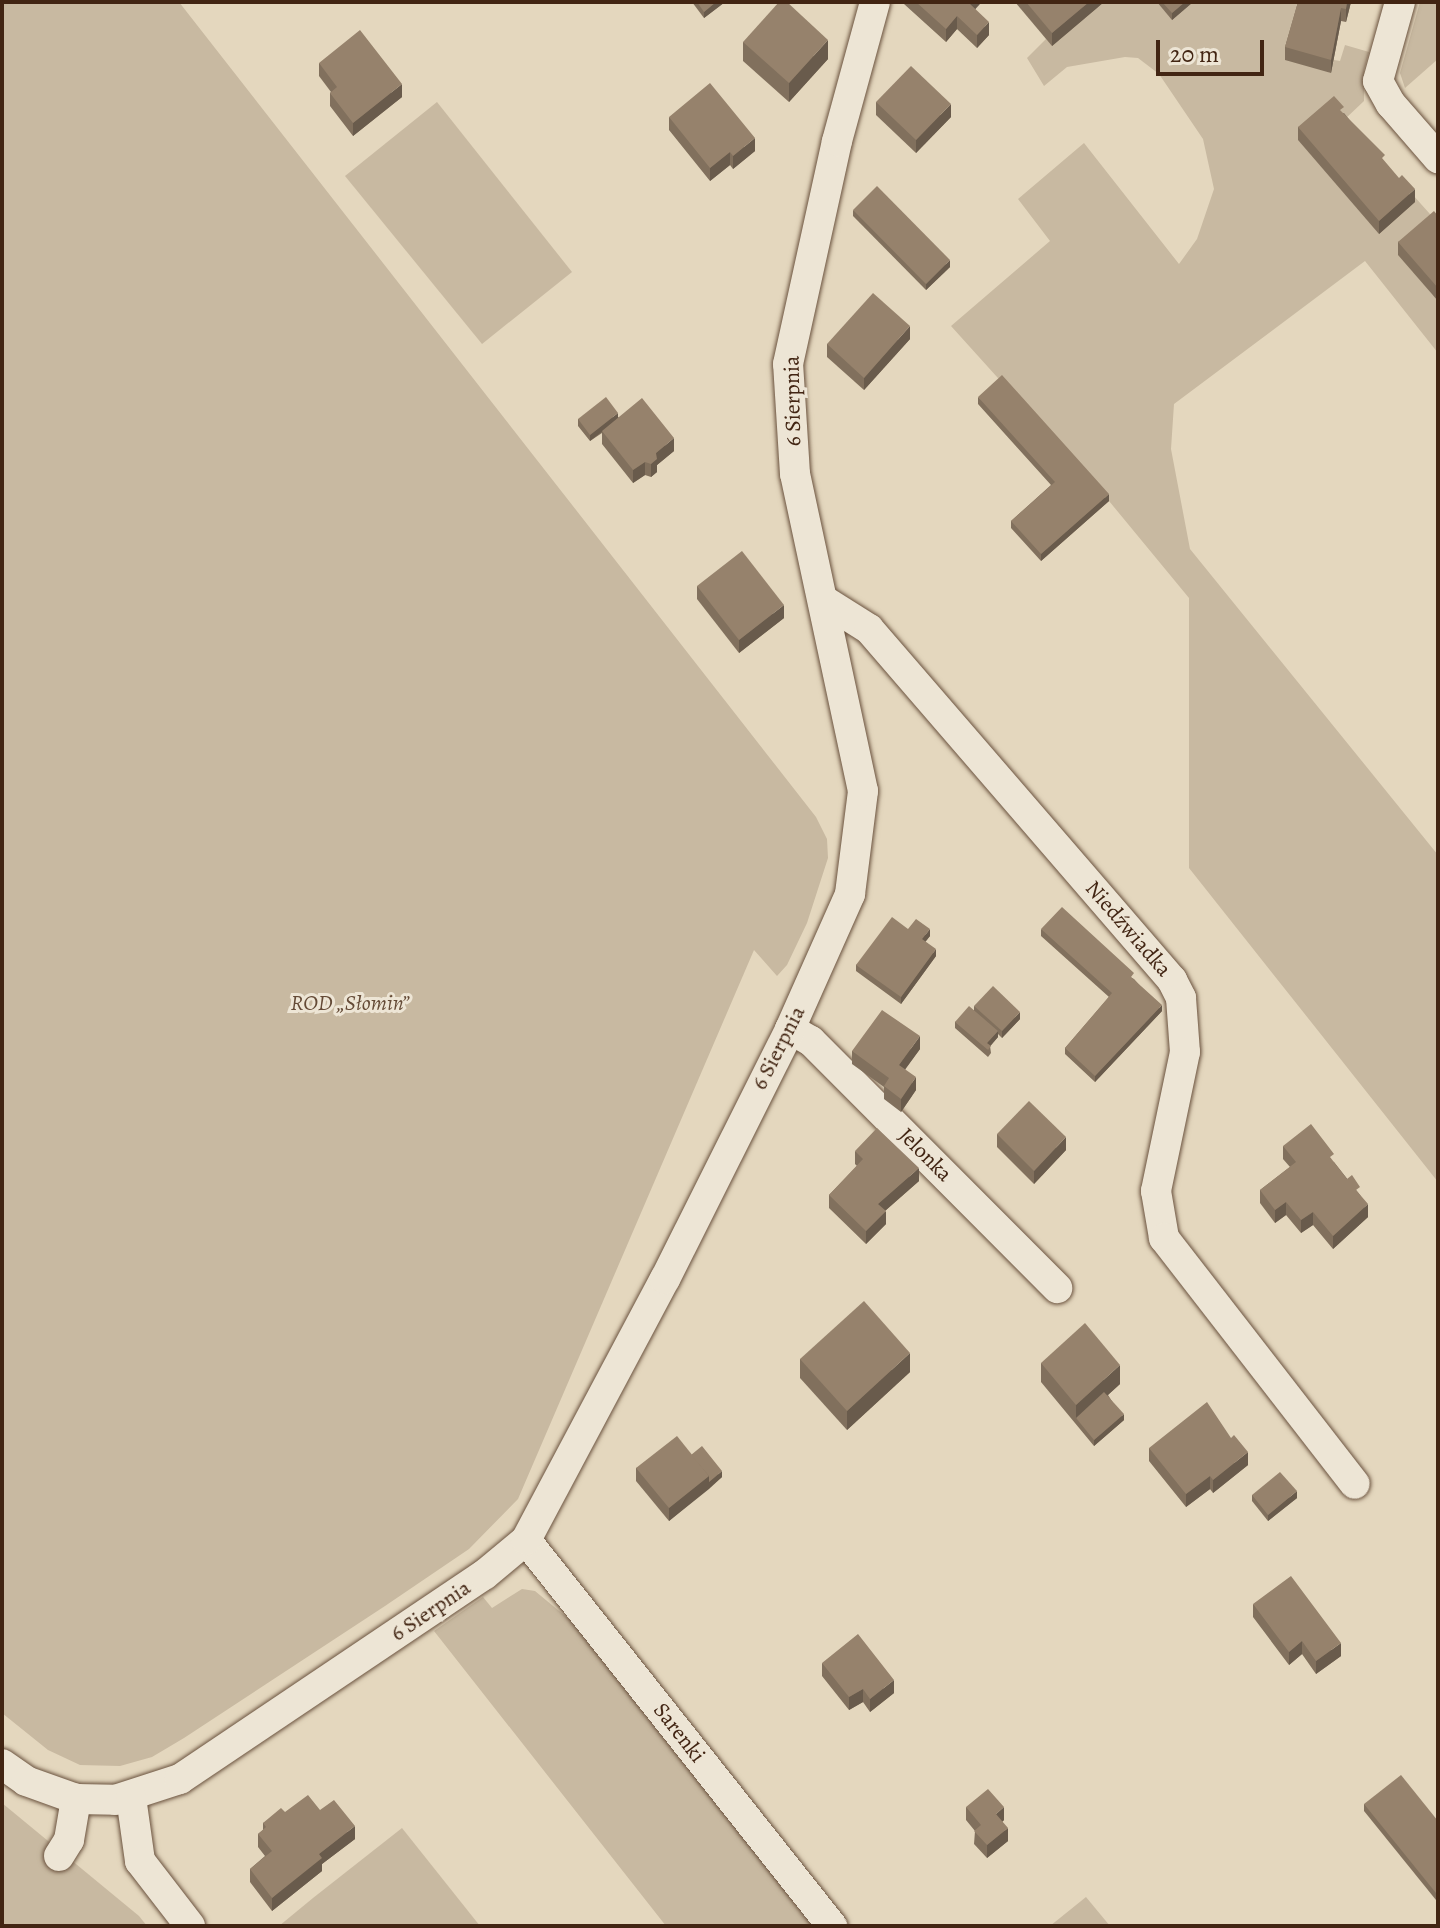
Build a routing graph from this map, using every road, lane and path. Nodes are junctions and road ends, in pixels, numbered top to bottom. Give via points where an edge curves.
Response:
1 (875, 2) edge
2 (1400, 2) edge
3 (1438, 158) edge
4 (823, 600) junction
5 (790, 1029) junction
6 (1057, 1288) dead end
7 (1355, 1484) dead end
8 (526, 1540) junction
9 (2, 1764) edge
10 (131, 1797) junction
11 (76, 1799) junction
12 (59, 1856) dead end
13 (190, 1926) edge
14 (832, 1926) edge

1 - 4 street, 6 Sierpnia via 837,141 788,364 795,474
2 - 3 street via 1378,81
4 - 5 street, 6 Sierpnia via 863,791 856,872 843,916
4 - 7 street, Niedźwiadka via 869,629 1172,980 1181,998 1185,1052 1156,1191 1164,1238
5 - 6 street, Jelonka via 811,1041
5 - 8 street, 6 Sierpnia
8 - 10 street, 6 Sierpnia via 484,1575 180,1779
8 - 14 street, Sarenki
9 - 11 street via 26,1781
10 - 11 street, 6 Sierpnia
10 - 13 street via 140,1861
11 - 12 street via 69,1840

